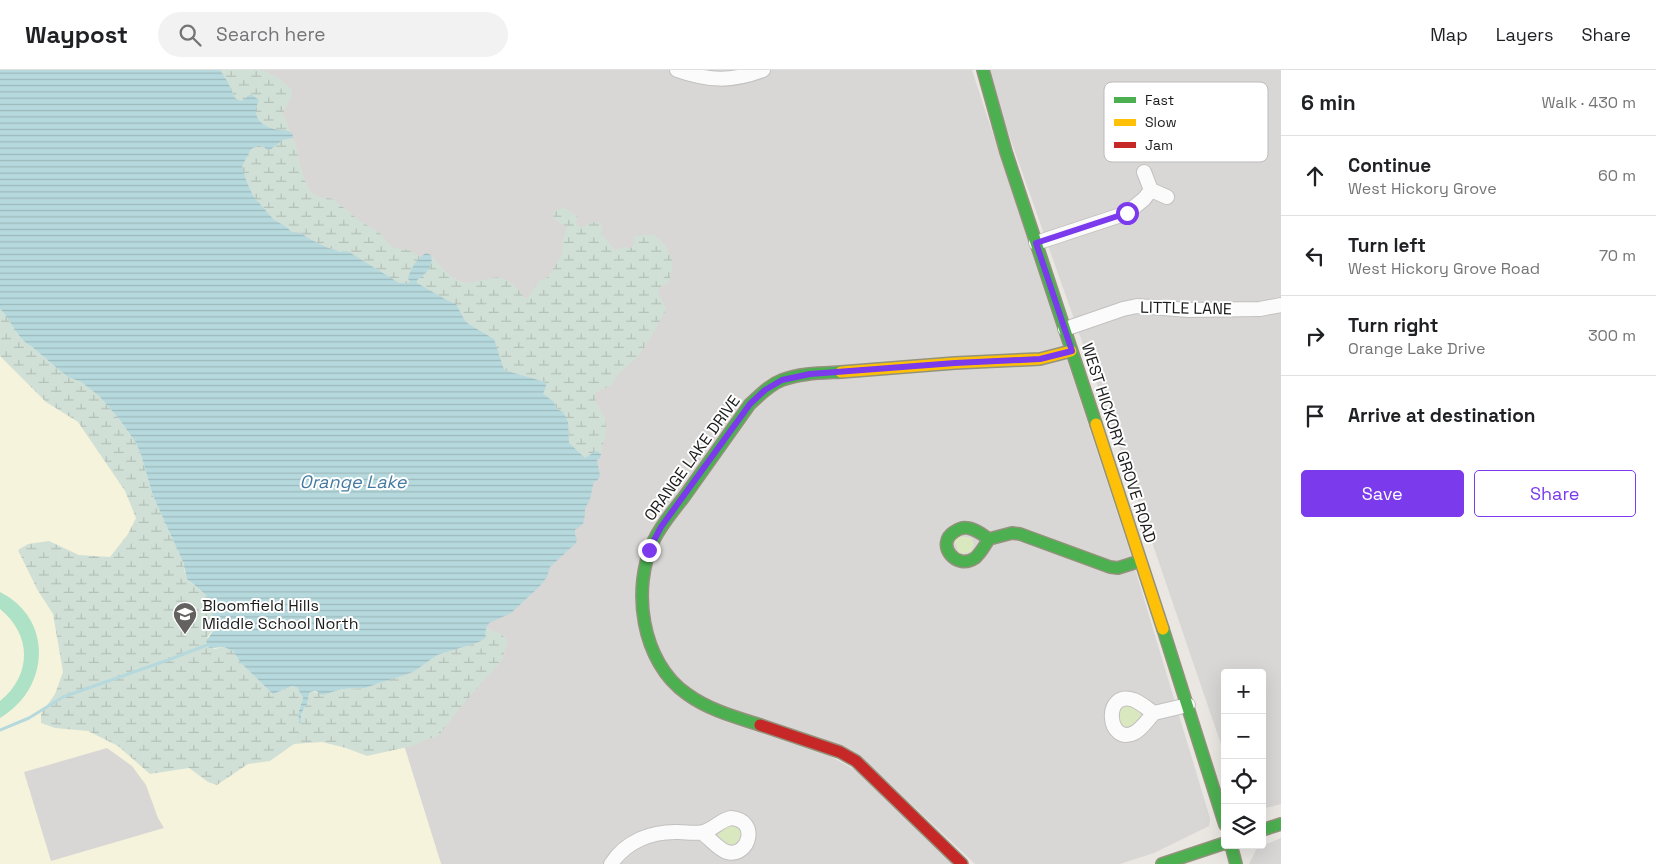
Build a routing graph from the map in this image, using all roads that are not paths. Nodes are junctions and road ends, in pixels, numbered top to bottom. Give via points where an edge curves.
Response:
1 (679, 70) edge
2 (763, 70) edge
3 (983, 70) edge
4 (1144, 172) dead end
5 (1151, 190) junction
6 (1167, 197) dead end
7 (1036, 243) junction
8 (1281, 305) edge
9 (1065, 329) junction
10 (1072, 351) junction
11 (989, 539) dead end
12 (1140, 561) junction
13 (1188, 705) junction
14 (1154, 713) dead end
15 (1221, 813) edge
16 (1281, 824) edge
17 (1266, 829) edge
18 (702, 833) dead end
19 (1221, 844) edge
20 (1232, 849) edge
21 (611, 864) edge
22 (962, 864) edge
23 (1162, 864) edge
24 (1236, 864) edge

1 - 2 street via 709,79 736,78
3 - 7 street, WEST HICKORY GROVE ROAD
4 - 5 street
5 - 6 street
5 - 7 street via 1127,213
7 - 9 street, WEST HICKORY GROVE ROAD
8 - 9 street, LITTLE LANE via 1260,309 1189,310 1137,306
9 - 10 street, WEST HICKORY GROVE ROAD
10 - 12 street, WEST HICKORY GROVE ROAD
10 - 22 street, ORANGE LAKE DRIVE via 1040,359 826,372 797,376 773,385 750,404 661,527 643,570 640,594 648,640 675,683 717,712 840,752 856,761
11 - 12 street via 1020,534 1110,567 1118,568
12 - 13 street, WEST HICKORY GROVE ROAD
13 - 14 street
13 - 15 street, WEST HICKORY GROVE ROAD
16 - 17 street
18 - 21 street via 650,835 633,842
19 - 23 street
20 - 24 street

